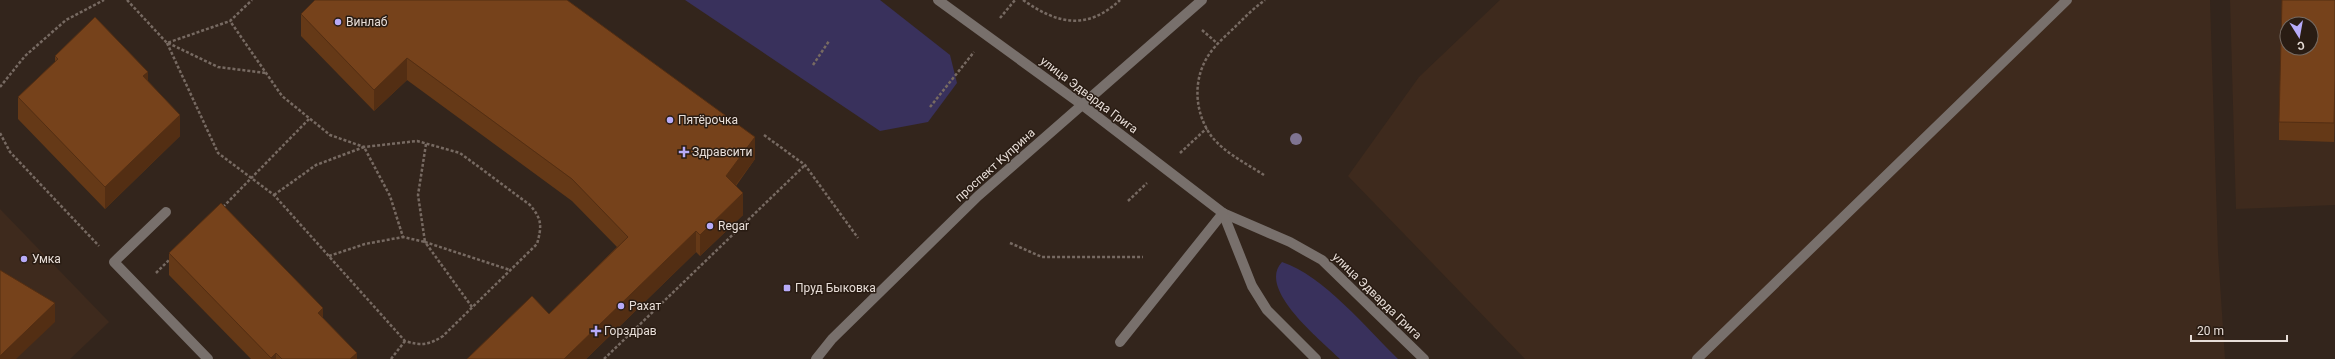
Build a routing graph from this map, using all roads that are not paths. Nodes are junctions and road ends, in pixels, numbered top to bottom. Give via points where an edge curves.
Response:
1 (938, 0) edge
2 (1202, 0) edge
3 (2066, 0) edge
4 (1081, 104) junction
5 (166, 212) dead end
6 (1223, 213) junction
7 (1120, 342) dead end
8 (207, 359) edge
9 (816, 359) edge
10 (1316, 359) edge
11 (1424, 359) edge
12 (1697, 359) edge

1 - 4 street, улица Эдварда Грига
2 - 4 street, проспект Куприна
3 - 12 street
4 - 6 street, улица Эдварда Грига
4 - 9 street, проспект Куприна via 978,196 832,339
5 - 8 street via 114,262
6 - 7 street
6 - 10 street via 1252,286 1267,310
6 - 11 street, улица Эдварда Грига via 1290,242 1322,260

